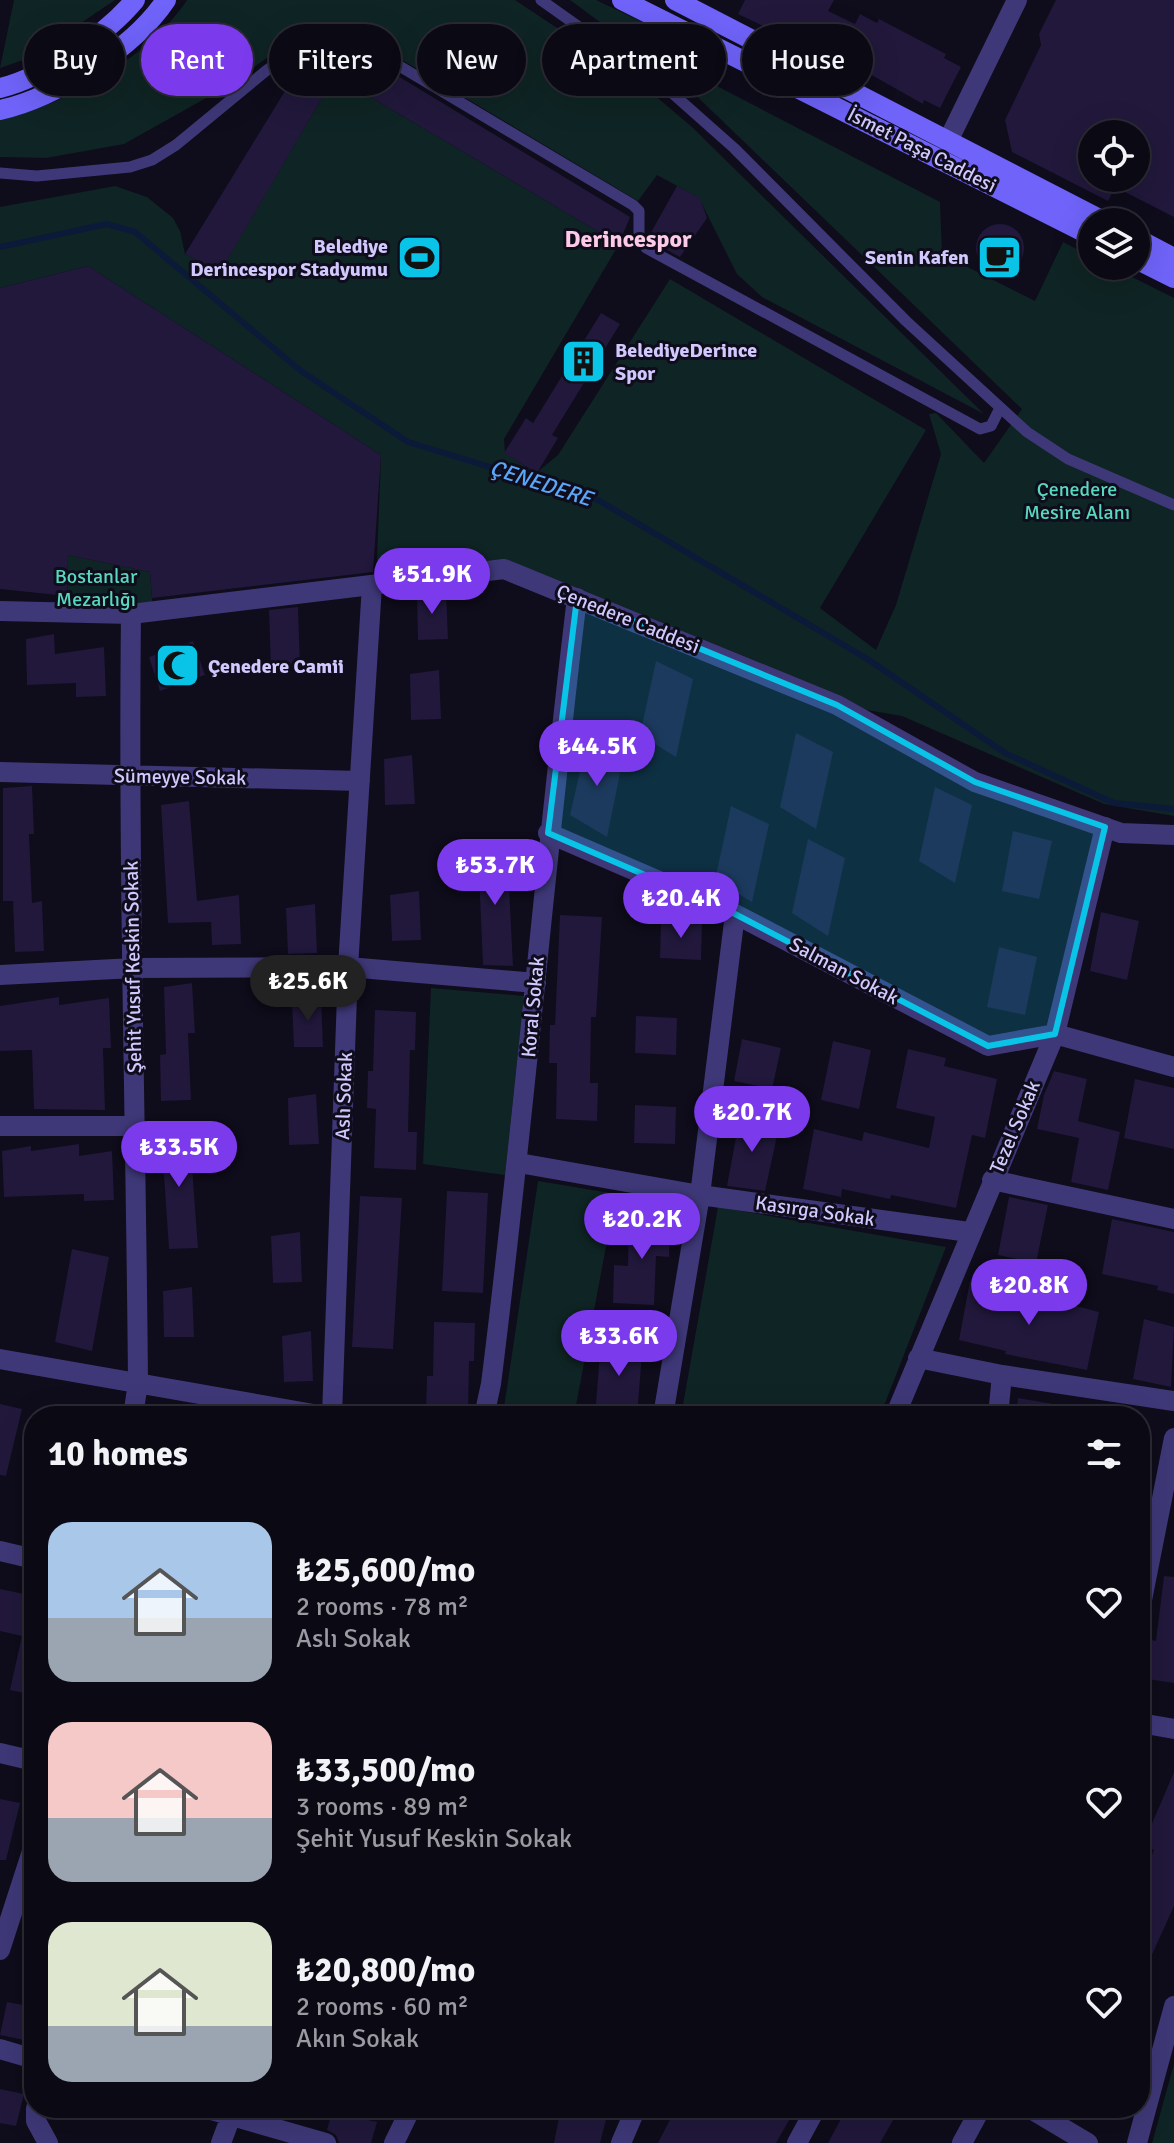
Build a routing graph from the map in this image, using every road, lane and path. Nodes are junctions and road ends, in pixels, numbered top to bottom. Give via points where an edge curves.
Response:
1 (135, 0) edge
2 (166, 0) edge
3 (541, 0) edge
4 (622, 0) edge
5 (675, 0) edge
6 (1017, 0) edge
7 (0, 88) edge
8 (0, 110) edge
9 (944, 150) junction
10 (0, 173) edge
11 (1078, 210) edge
12 (1078, 228) edge
13 (1150, 245) edge
14 (1174, 258) edge
15 (1150, 266) edge
16 (1174, 278) edge
17 (1000, 408) junction
18 (1174, 505) edge
19 (372, 585) junction
20 (577, 598) junction
21 (0, 611) edge
22 (131, 614) junction
23 (0, 772) edge
24 (129, 775) junction
25 (360, 781) junction
26 (1105, 827) junction
27 (548, 833) junction
28 (1174, 835) edge
29 (735, 914) junction
30 (348, 967) junction
31 (134, 968) junction
32 (0, 975) edge
33 (536, 983) junction
34 (1055, 1034) junction
35 (1174, 1067) edge
36 (0, 1126) edge
37 (136, 1126) junction
38 (519, 1163) junction
39 (992, 1180) junction
40 (700, 1195) junction
41 (1174, 1219) edge
42 (969, 1232) junction
43 (918, 1358) junction
44 (0, 1359) edge
45 (1002, 1375) junction
46 (138, 1383) junction
47 (1174, 1401) edge
48 (135, 1406) edge
49 (268, 1406) edge
50 (332, 1406) edge
51 (485, 1406) edge
52 (665, 1406) edge
53 (899, 1406) edge
54 (999, 1406) edge
55 (1174, 1438) edge
56 (0, 1551) edge
57 (24, 1557) edge
58 (1150, 1559) edge
59 (1150, 1725) edge
60 (1174, 1729) edge
61 (0, 1753) edge
62 (24, 1759) edge
63 (24, 1876) edge
64 (0, 1950) edge
65 (1174, 2006) edge
66 (0, 2049) edge
67 (24, 2056) edge
68 (1150, 2095) edge
69 (36, 2118) edge
70 (230, 2118) edge
71 (250, 2118) edge
72 (406, 2118) edge
73 (632, 2118) edge
74 (811, 2118) edge
75 (976, 2118) edge
76 (1046, 2118) edge
77 (1144, 2118) edge
78 (48, 2143) edge
79 (221, 2143) edge
80 (326, 2143) edge
81 (394, 2143) edge
82 (621, 2143) edge
83 (797, 2143) edge
84 (962, 2143) edge
85 (1088, 2143) edge
86 (1137, 2143) edge

1 - 7 main road via 104,29 49,66
2 - 8 main road via 146,24 74,79
3 - 17 lane via 672,93 734,148
4 - 9 main road, İsmet Paşa Caddesi
5 - 9 main road, İsmet Paşa Caddesi
6 - 9 street
9 - 11 main road, İsmet Paşa Caddesi
9 - 12 main road, İsmet Paşa Caddesi
10 - 17 lane via 37,176 152,160 315,37 344,33 633,205 639,211 639,235 646,248 980,429 991,426
13 - 14 main road
15 - 16 main road
17 - 18 lane via 1068,459
19 - 20 street, Çenedere Caddesi via 504,569
19 - 22 street, Çenedere Caddesi
19 - 25 street, Aslı Sokak
20 - 26 street, Çenedere Caddesi via 837,705 975,782
20 - 27 street, Koral Sokak
21 - 22 street, Çenedere Caddesi
22 - 24 street, Şehit Yusuf Keskin Sokak
23 - 24 street, Sümeyye Sokak
24 - 25 street, Sümeyye Sokak
24 - 31 street, Şehit Yusuf Keskin Sokak
25 - 30 street, Aslı Sokak
26 - 28 street, Çenedere Caddesi via 1121,833
26 - 34 street, Tezel Sokak
27 - 29 street, Salman Sokak
27 - 33 street, Koral Sokak
29 - 34 street, Salman Sokak via 988,1046
29 - 40 street
30 - 31 street
30 - 33 street
30 - 50 street, Aslı Sokak
31 - 32 street
31 - 37 street, Şehit Yusuf Keskin Sokak
33 - 38 street, Koral Sokak
34 - 35 street
34 - 39 street, Tezel Sokak
36 - 37 street
37 - 46 street, Şehit Yusuf Keskin Sokak
38 - 40 street, Kasırga Sokak
38 - 51 street, Koral Sokak
39 - 41 street
39 - 42 street, Tezel Sokak
40 - 42 street, Kasırga Sokak
40 - 52 street
42 - 43 street, Tezel Sokak
43 - 45 street
43 - 53 street, Tezel Sokak
44 - 46 street
45 - 47 street
45 - 54 street
46 - 48 street, Şehit Yusuf Keskin Sokak
46 - 49 street
55 - 58 street
56 - 57 street
59 - 60 street
61 - 62 street
63 - 64 street
65 - 68 street
66 - 67 street
69 - 78 street
70 - 79 street
71 - 80 street
72 - 81 street
73 - 82 street
74 - 83 street
75 - 84 street
76 - 85 street
77 - 86 street

